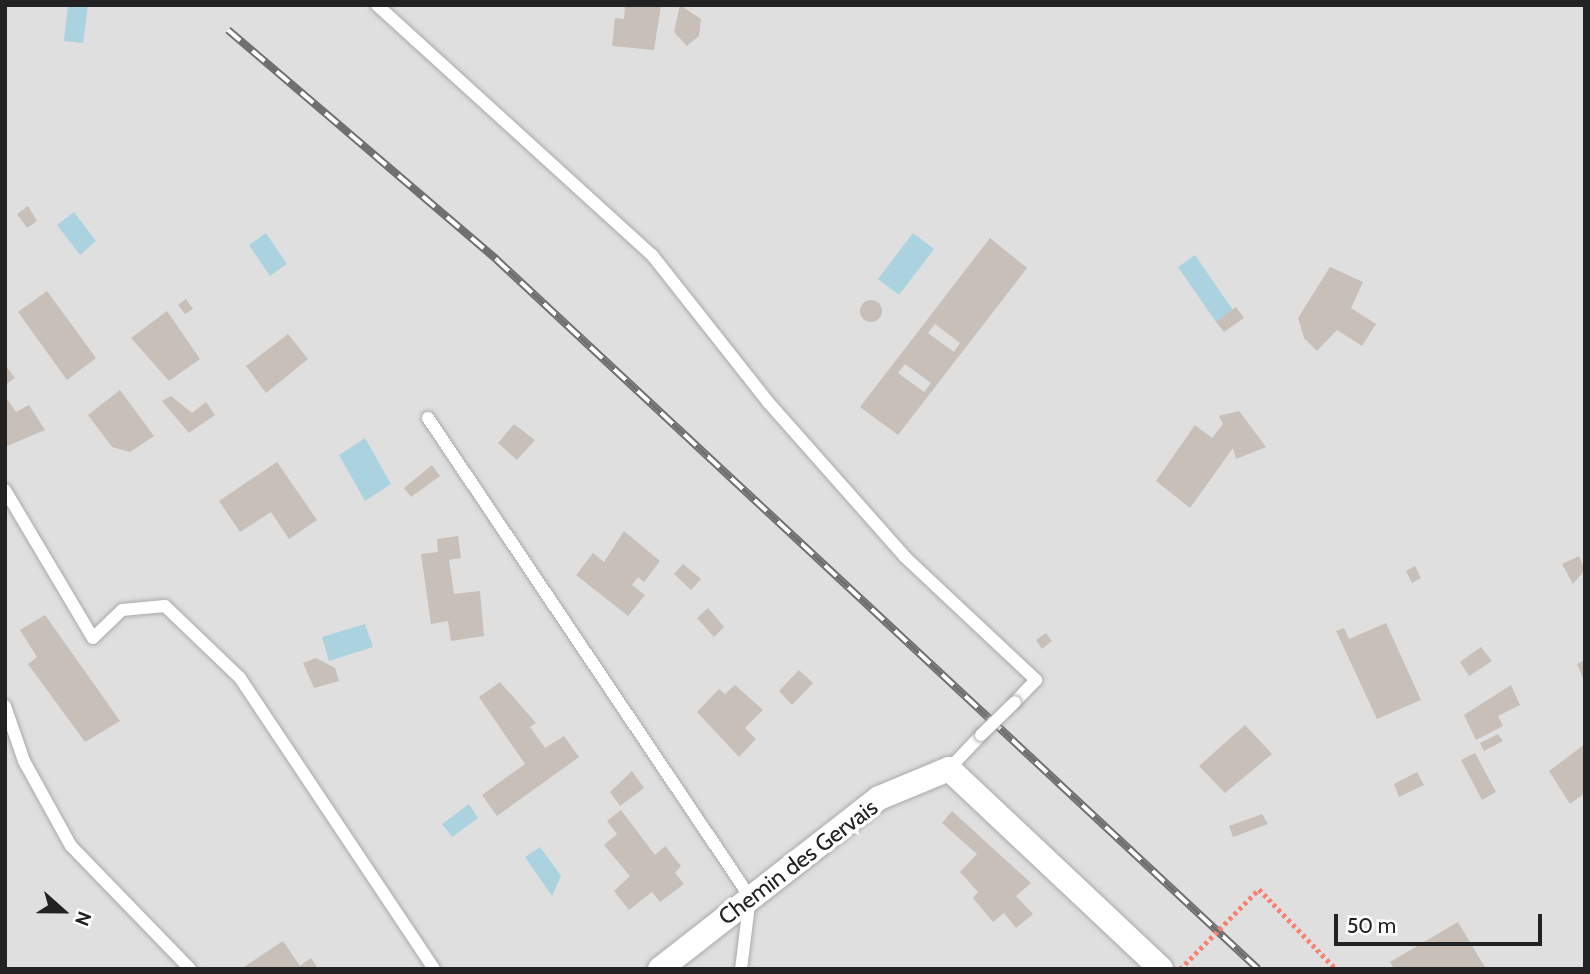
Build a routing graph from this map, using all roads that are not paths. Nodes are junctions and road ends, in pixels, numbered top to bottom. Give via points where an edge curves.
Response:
1 (377, 5) edge
2 (428, 418) dead end
3 (5, 490) edge
4 (5, 706) edge
5 (949, 769) junction
6 (750, 897) junction
7 (190, 969) edge
8 (434, 969) edge
9 (660, 969) edge
10 (741, 969) edge
11 (1161, 969) edge

1 - 5 lane, bridge via 652,255 768,402 905,557 1036,680
2 - 6 lane
3 - 8 lane via 93,638 122,610 165,606 240,678
4 - 7 lane via 24,761 71,846
5 - 6 street, Chemin des Gervais via 879,798
5 - 11 street
6 - 9 street, Chemin des Gervais
6 - 10 lane

